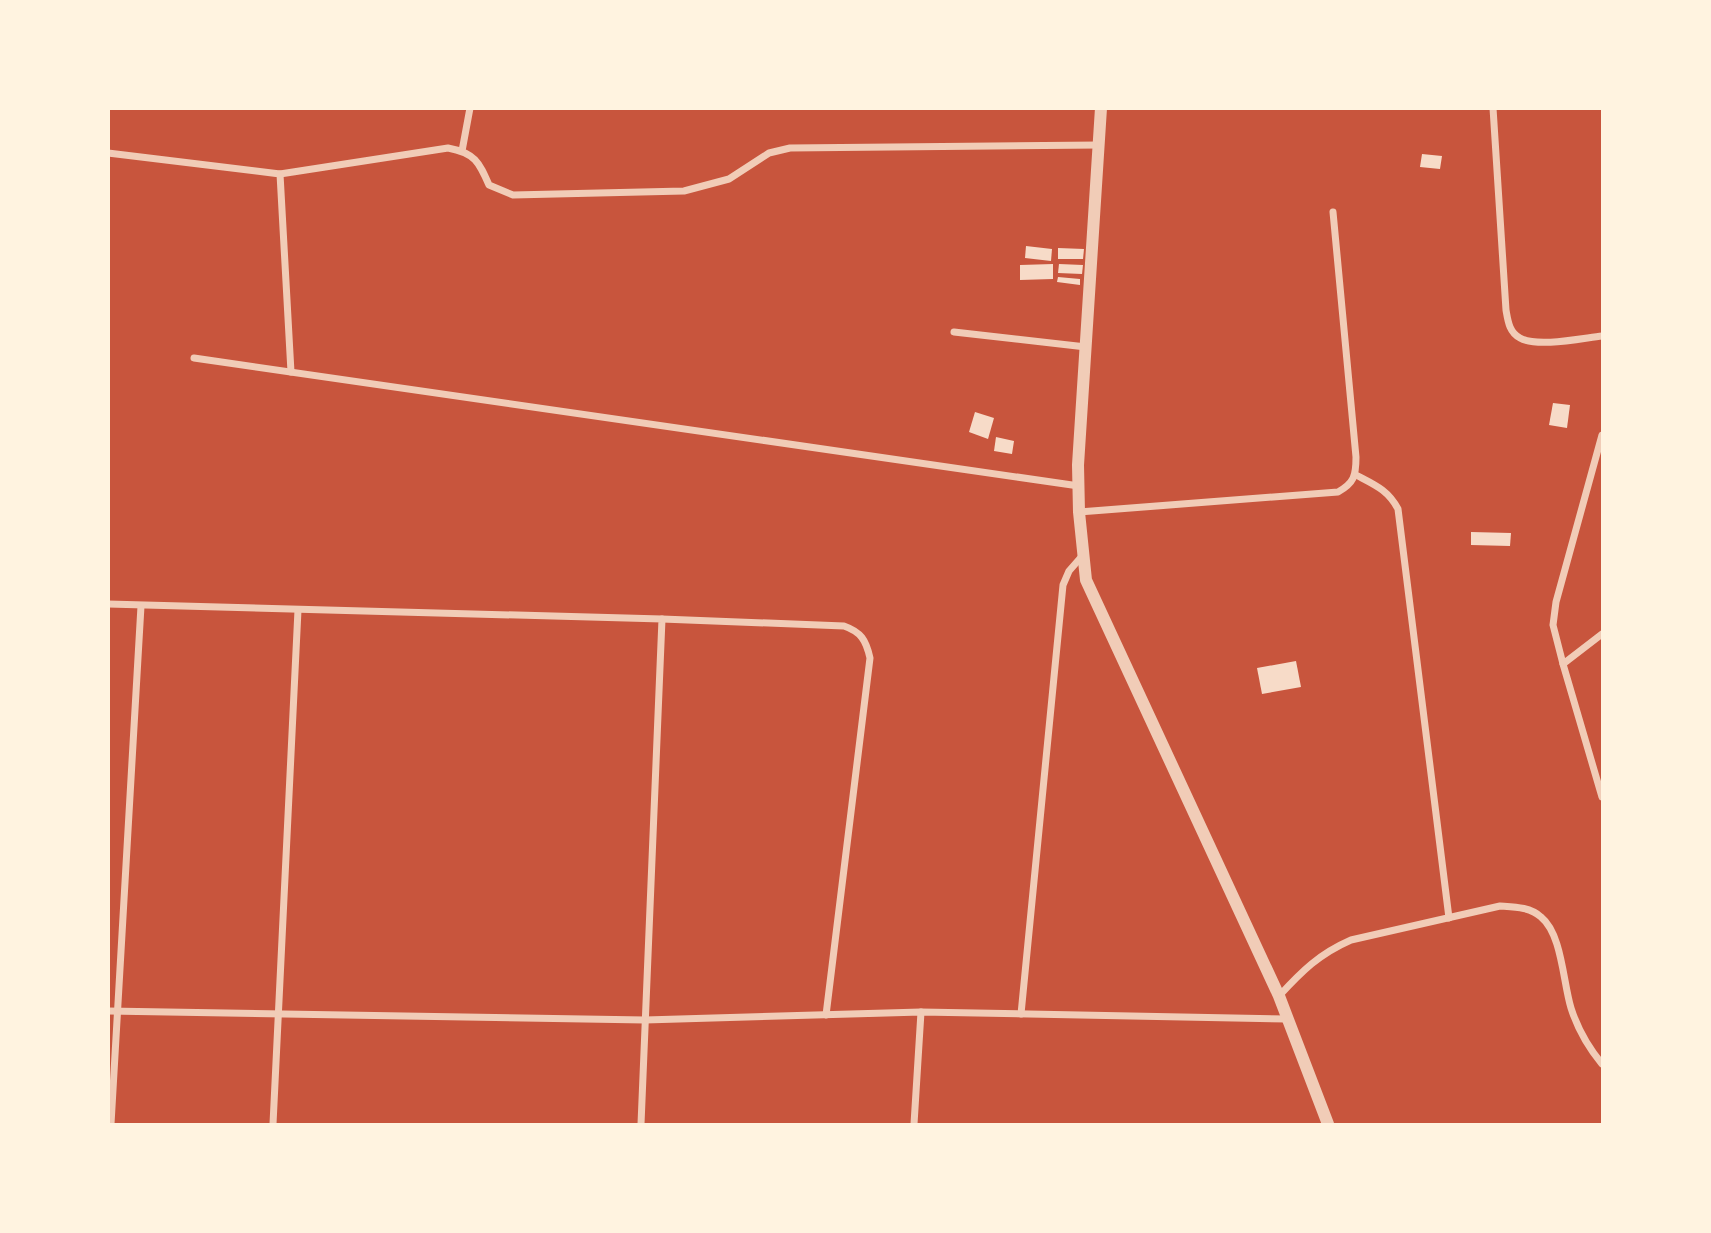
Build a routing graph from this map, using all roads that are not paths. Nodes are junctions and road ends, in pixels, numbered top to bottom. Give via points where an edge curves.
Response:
1 (470, 108) edge
2 (1101, 108) edge
3 (1493, 108) edge
4 (1099, 145) junction
5 (462, 151) junction
6 (108, 153) edge
7 (280, 174) junction
8 (1333, 212) dead end
9 (954, 332) dead end
10 (1602, 336) edge
11 (1086, 347) junction
12 (194, 358) dead end
13 (291, 372) junction
14 (1602, 435) edge
15 (1356, 475) junction
16 (1079, 486) junction
17 (1079, 512) junction
18 (1083, 555) junction
19 (108, 604) edge
20 (141, 606) junction
21 (298, 610) junction
22 (662, 619) junction
23 (1602, 634) edge
24 (1563, 664) junction
25 (1602, 793) edge
26 (1449, 918) junction
27 (1279, 996) junction
28 (113, 1011) edge
29 (921, 1012) junction
30 (279, 1013) junction
31 (1021, 1014) junction
32 (826, 1015) junction
33 (1288, 1019) junction
34 (645, 1020) junction
35 (1602, 1064) edge
36 (111, 1125) edge
37 (273, 1125) edge
38 (641, 1125) edge
39 (914, 1125) edge
40 (1328, 1125) edge

1 - 5 street
2 - 4 street
3 - 10 street via 1509,328 1534,342
4 - 5 street via 790,148 769,153 729,179 684,191 513,195 489,185 479,161
4 - 11 street
5 - 7 street via 448,148
6 - 7 street
7 - 13 street
8 - 15 street
9 - 11 street
11 - 16 street
12 - 13 street
13 - 16 street
14 - 24 street via 1556,602 1553,625
15 - 17 street via 1351,485 1338,492
15 - 26 street via 1391,495 1398,509
16 - 17 street
17 - 18 street
18 - 27 street via 1086,580
18 - 31 street via 1063,585
19 - 20 street
20 - 21 street
20 - 28 street
21 - 22 street
21 - 30 street
22 - 32 street via 844,626 858,631 867,643 870,658
22 - 34 street
23 - 24 street
24 - 25 street
26 - 27 street via 1351,940 1331,949
26 - 35 street via 1500,906 1524,908 1541,916 1553,930 1579,1030
27 - 33 street
28 - 30 street
28 - 36 street
29 - 31 street
29 - 32 street
29 - 39 street
30 - 34 street
30 - 37 street
31 - 33 street
32 - 34 street
33 - 40 street
34 - 38 street

